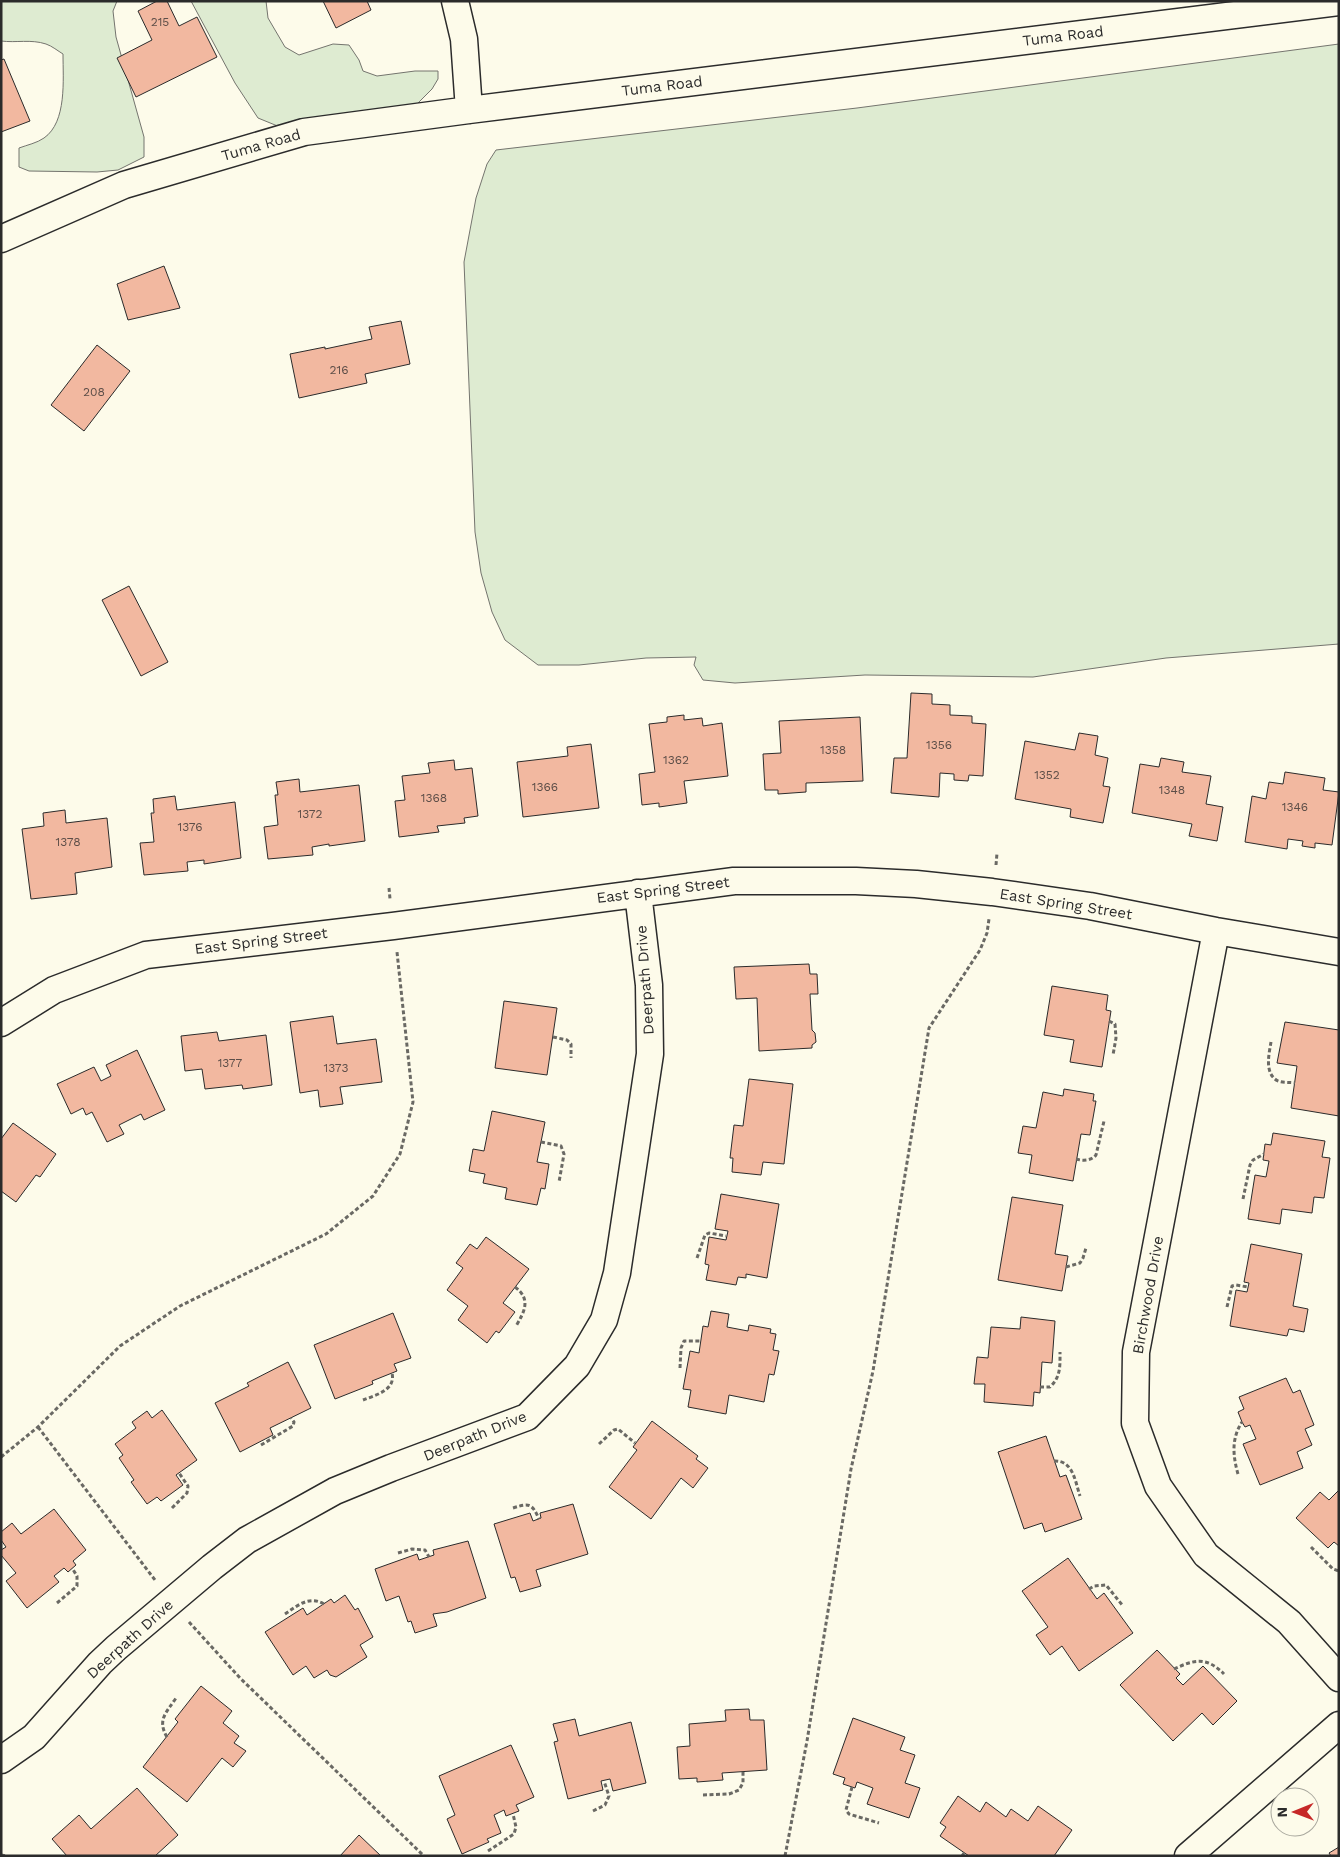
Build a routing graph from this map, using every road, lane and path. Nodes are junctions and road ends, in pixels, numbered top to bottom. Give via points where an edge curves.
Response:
1 (455, 1) edge
2 (1339, 2) edge
3 (469, 110) junction
4 (1, 240) edge
5 (638, 892) junction
6 (990, 914) dead end
7 (1216, 931) junction
8 (397, 952) dead end
9 (1339, 952) edge
10 (1109, 1021) dead end
11 (1, 1023) edge
12 (553, 1037) dead end
13 (1271, 1042) dead end
14 (1113, 1055) dead end
15 (571, 1058) dead end
16 (1294, 1083) dead end
17 (1104, 1121) dead end
18 (541, 1142) dead end
19 (1264, 1154) dead end
20 (1076, 1159) dead end
21 (559, 1182) dead end
22 (1243, 1199) dead end
23 (726, 1236) dead end
24 (1086, 1248) dead end
25 (697, 1258) dead end
26 (1066, 1267) dead end
27 (515, 1287) dead end
28 (1248, 1287) dead end
29 (1227, 1307) dead end
30 (516, 1326) dead end
31 (700, 1342) dead end
32 (1060, 1352) dead end
33 (680, 1368) dead end
34 (392, 1373) dead end
35 (1040, 1387) dead end
36 (363, 1400) dead end
37 (291, 1418) dead end
38 (1242, 1422) dead end
39 (38, 1427) junction
40 (636, 1443) dead end
41 (599, 1444) dead end
42 (261, 1445) dead end
43 (1, 1457) edge
44 (1054, 1461) dead end
45 (180, 1472) dead end
46 (1238, 1474) dead end
47 (1080, 1496) dead end
48 (172, 1508) dead end
49 (513, 1508) dead end
50 (539, 1519) dead end
51 (1311, 1547) dead end
52 (398, 1553) dead end
53 (429, 1557) dead end
54 (72, 1568) dead end
55 (1339, 1571) edge
56 (157, 1582) dead end
57 (1089, 1589) dead end
58 (57, 1603) dead end
59 (324, 1604) dead end
60 (1123, 1606) dead end
61 (285, 1614) dead end
62 (186, 1617) dead end
63 (1174, 1669) dead end
64 (1224, 1674) dead end
65 (1339, 1678) edge
66 (176, 1698) dead end
67 (1339, 1725) edge
68 (167, 1737) dead end
69 (1, 1760) edge
70 (743, 1772) dead end
71 (604, 1781) dead end
72 (852, 1787) dead end
73 (703, 1795) dead end
74 (593, 1811) dead end
75 (513, 1814) dead end
76 (879, 1823) dead end
77 (488, 1851) dead end
78 (1, 1855) edge
79 (6, 1856) edge
80 (424, 1856) edge
81 (785, 1856) edge
82 (1188, 1856) edge

1 - 3 street via 464,39
2 - 3 street, Tuma Road
3 - 4 street, Tuma Road via 304,132 124,185
5 - 7 street, East Spring Street via 734,881 916,884 1090,906
5 - 11 street, East Spring Street via 146,954 54,990
5 - 69 street, Deerpath Drive via 649,985 650,1054 617,1272 604,1320 577,1366 527,1418 334,1491 247,1540 116,1648 34,1737
6 - 81 path via 980,950 929,1028 873,1370 851,1469
7 - 9 street, East Spring Street
7 - 65 street, Birchwood Drive via 1136,1352 1135,1424 1158,1486 1206,1555 1289,1622
8 - 39 path via 413,1102 400,1154 373,1196 326,1234 180,1306 120,1346
10 - 14 path via 1117,1029
12 - 15 path via 568,1040
13 - 16 path via 1268,1064 1271,1073 1279,1081
17 - 20 path via 1096,1156 1084,1161
18 - 21 path via 562,1146 564,1154
19 - 22 path via 1250,1164
23 - 25 path via 704,1234
24 - 26 path via 1080,1263
27 - 30 path via 523,1293 525,1301 522,1317
28 - 29 path via 1232,1286
31 - 33 path via 684,1341
32 - 35 path via 1057,1379 1050,1387
34 - 36 path via 391,1385
37 - 42 path via 293,1426
38 - 46 path via 1233,1451
39 - 43 path
39 - 56 path
40 - 41 path via 618,1429
44 - 47 path via 1061,1460 1070,1467
45 - 48 path via 188,1486 187,1494
49 - 50 path via 526,1504 531,1506
51 - 55 path
52 - 53 path via 419,1548 425,1550
54 - 58 path via 77,1576 77,1586
57 - 60 path via 1106,1585
59 - 61 path via 308,1600
62 - 80 path via 240,1678
63 - 64 path via 1189,1662 1207,1662
66 - 68 path via 163,1717 163,1730
67 - 82 street
70 - 73 path via 739,1790 729,1794
71 - 74 path via 609,1796 605,1805
72 - 76 path via 846,1810 849,1814
75 - 77 path via 514,1834
78 - 79 path

